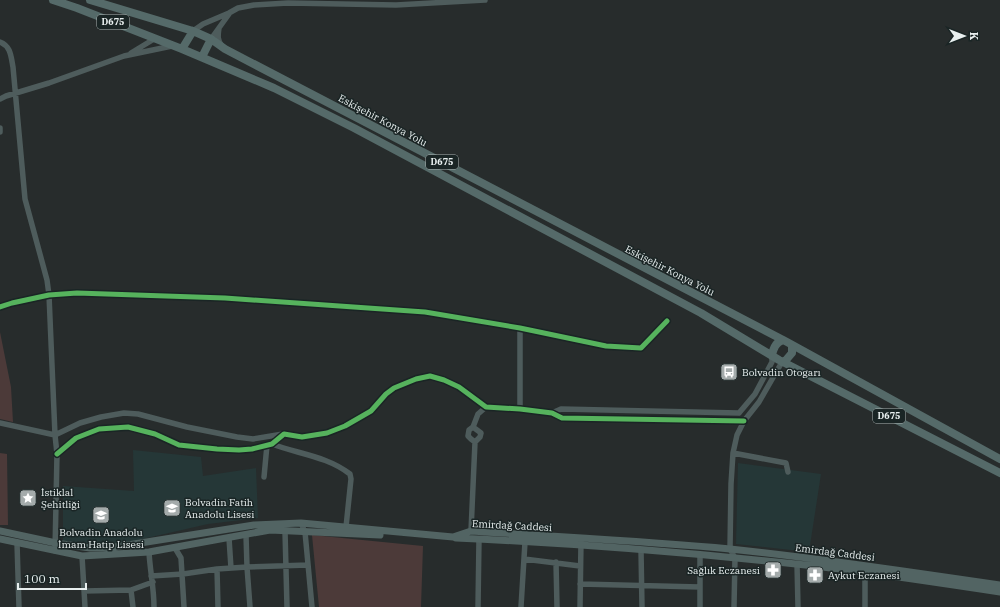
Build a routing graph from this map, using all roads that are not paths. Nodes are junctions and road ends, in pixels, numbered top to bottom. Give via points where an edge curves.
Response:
1 (53, 0) edge
2 (90, 0) edge
3 (485, 0) edge
4 (229, 13) junction
5 (219, 26) junction
6 (193, 31) junction
7 (154, 39) junction
8 (211, 39) junction
9 (0, 42) edge
10 (172, 46) junction
11 (182, 49) junction
12 (225, 49) junction
13 (125, 56) junction
14 (202, 57) junction
15 (15, 94) junction
16 (0, 99) edge
17 (0, 128) edge
18 (0, 132) edge
19 (49, 295) junction
20 (0, 307) edge
21 (667, 320) dead end
22 (520, 328) junction
23 (787, 342) junction
24 (772, 356) junction
25 (782, 362) junction
26 (486, 407) junction
27 (520, 409) junction
28 (552, 413) junction
29 (739, 413) junction
30 (744, 420) junction
31 (0, 423) edge
32 (473, 427) junction
33 (284, 434) junction
34 (55, 435) junction
35 (475, 442) junction
36 (270, 444) junction
37 (733, 453) junction
38 (57, 454) junction
39 (1000, 459) edge
40 (788, 472) dead end
41 (1000, 473) edge
42 (264, 477) dead end
43 (301, 523) junction
44 (346, 527) junction
45 (0, 531) edge
46 (285, 531) junction
47 (471, 531) junction
48 (305, 532) junction
49 (246, 535) junction
50 (229, 538) junction
51 (0, 539) edge
52 (479, 539) junction
53 (525, 542) junction
54 (581, 542) junction
55 (16, 543) junction
56 (56, 543) junction
57 (175, 548) junction
58 (730, 549) junction
59 (641, 550) junction
60 (55, 551) junction
61 (148, 552) junction
62 (700, 554) junction
63 (82, 556) junction
64 (735, 558) junction
65 (524, 559) junction
66 (556, 562) junction
67 (308, 564) junction
68 (797, 564) junction
69 (286, 566) junction
70 (580, 566) junction
71 (247, 567) junction
72 (231, 568) junction
73 (217, 569) junction
74 (865, 569) junction
75 (183, 574) junction
76 (151, 576) junction
77 (152, 582) junction
78 (580, 584) junction
79 (1000, 585) edge
80 (642, 586) junction
81 (700, 587) junction
82 (131, 590) junction
83 (84, 591) junction
84 (1000, 592) edge
85 (19, 607) edge
86 (85, 607) edge
87 (133, 607) edge
88 (154, 607) edge
89 (184, 607) edge
90 (218, 607) edge
91 (250, 607) edge
92 (287, 607) edge
93 (312, 607) edge
94 (478, 607) edge
95 (521, 607) edge
96 (557, 607) edge
97 (580, 607) edge
98 (642, 607) edge
99 (700, 607) edge
100 (734, 607) edge
101 (798, 607) edge
102 (865, 607) edge

1 - 7 highway, D675
2 - 6 highway, Eskişehir Konya Yolu / D675
3 - 4 street via 396,5 254,4
4 - 5 street
4 - 6 street
5 - 8 street
5 - 12 street via 219,42
6 - 8 highway, Eskişehir Konya Yolu / D675
6 - 11 highway
7 - 10 highway, D675
7 - 13 street
8 - 12 highway, Eskişehir Konya Yolu / D675
8 - 14 highway
9 - 15 street via 10,49
10 - 11 highway, D675
10 - 13 street
11 - 14 highway, D675
12 - 23 highway, Eskişehir Konya Yolu / D675
13 - 15 street
14 - 24 highway, D675 via 274,88 354,128 701,313
15 - 16 street
15 - 19 street via 25,199
17 - 18 street
19 - 20 street
19 - 22 street via 78,293 225,298 358,306 425,312
19 - 34 street
21 - 22 street via 641,348 606,346
22 - 27 street
23 - 24 highway via 776,344
23 - 25 highway via 792,353
23 - 39 highway, D675
24 - 25 highway, D675
24 - 29 street via 772,362 755,394
25 - 30 street via 759,402
25 - 41 highway, D675
26 - 27 street
26 - 32 street via 478,414
26 - 33 street via 459,386 430,376 394,388 371,411 345,426 327,433 302,437
27 - 28 street
28 - 29 street via 561,410
28 - 30 street via 562,418
29 - 30 street
30 - 37 street
31 - 34 street
32 - 35 street via 469,430 468,436
32 - 35 street via 481,433
33 - 34 street via 253,439 237,437 124,413 80,423
33 - 36 street
34 - 38 street
35 - 47 street
36 - 38 street via 239,450 179,445 155,434 128,427 99,429 76,438
36 - 42 street
36 - 44 street via 312,455 350,474
37 - 40 street via 786,463
37 - 58 street
38 - 56 street
43 - 44 main road, Emirdağ Caddesi
43 - 48 street
43 - 56 main road, Emirdağ Caddesi via 254,525 115,547 90,548
44 - 47 main road, Emirdağ Caddesi via 453,537
45 - 56 main road, Emirdağ Caddesi
46 - 48 main road, Emirdağ Caddesi
46 - 49 main road, Emirdağ Caddesi via 270,530
46 - 69 street
47 - 54 main road, Emirdağ Caddesi
48 - 52 main road, Emirdağ Caddesi
48 - 67 street
49 - 50 main road, Emirdağ Caddesi
49 - 71 street
50 - 57 main road, Emirdağ Caddesi
50 - 72 street
51 - 55 main road, Emirdağ Caddesi
52 - 53 main road, Emirdağ Caddesi
52 - 94 street
53 - 54 main road, Emirdağ Caddesi
53 - 65 street
54 - 58 main road, Emirdağ Caddesi
54 - 59 main road, Emirdağ Caddesi
54 - 70 street
55 - 60 main road, Emirdağ Caddesi
55 - 85 street
56 - 60 street
57 - 61 main road, Emirdağ Caddesi
57 - 75 street via 182,558
58 - 64 street
58 - 74 main road, Emirdağ Caddesi
59 - 62 main road, Emirdağ Caddesi
59 - 80 street
60 - 63 main road, Emirdağ Caddesi
61 - 63 main road, Emirdağ Caddesi
61 - 76 street
62 - 64 main road, Emirdağ Caddesi
62 - 81 street
63 - 83 street
64 - 68 main road, Emirdağ Caddesi
64 - 100 street
65 - 66 street
65 - 95 street
66 - 70 street
66 - 96 street
67 - 69 street
67 - 93 street
68 - 74 main road, Emirdağ Caddesi
68 - 101 street
69 - 71 street
69 - 92 street
70 - 78 street
71 - 72 street
71 - 91 street
72 - 73 street
73 - 75 street
73 - 90 street
74 - 79 main road, Emirdağ Caddesi
74 - 84 main road, Emirdağ Caddesi
74 - 102 street
75 - 76 street
75 - 89 street
76 - 77 street
77 - 82 street
77 - 88 street
78 - 80 street
78 - 97 street
80 - 81 street
80 - 98 street
81 - 99 street
82 - 83 street
82 - 87 street
83 - 86 street

